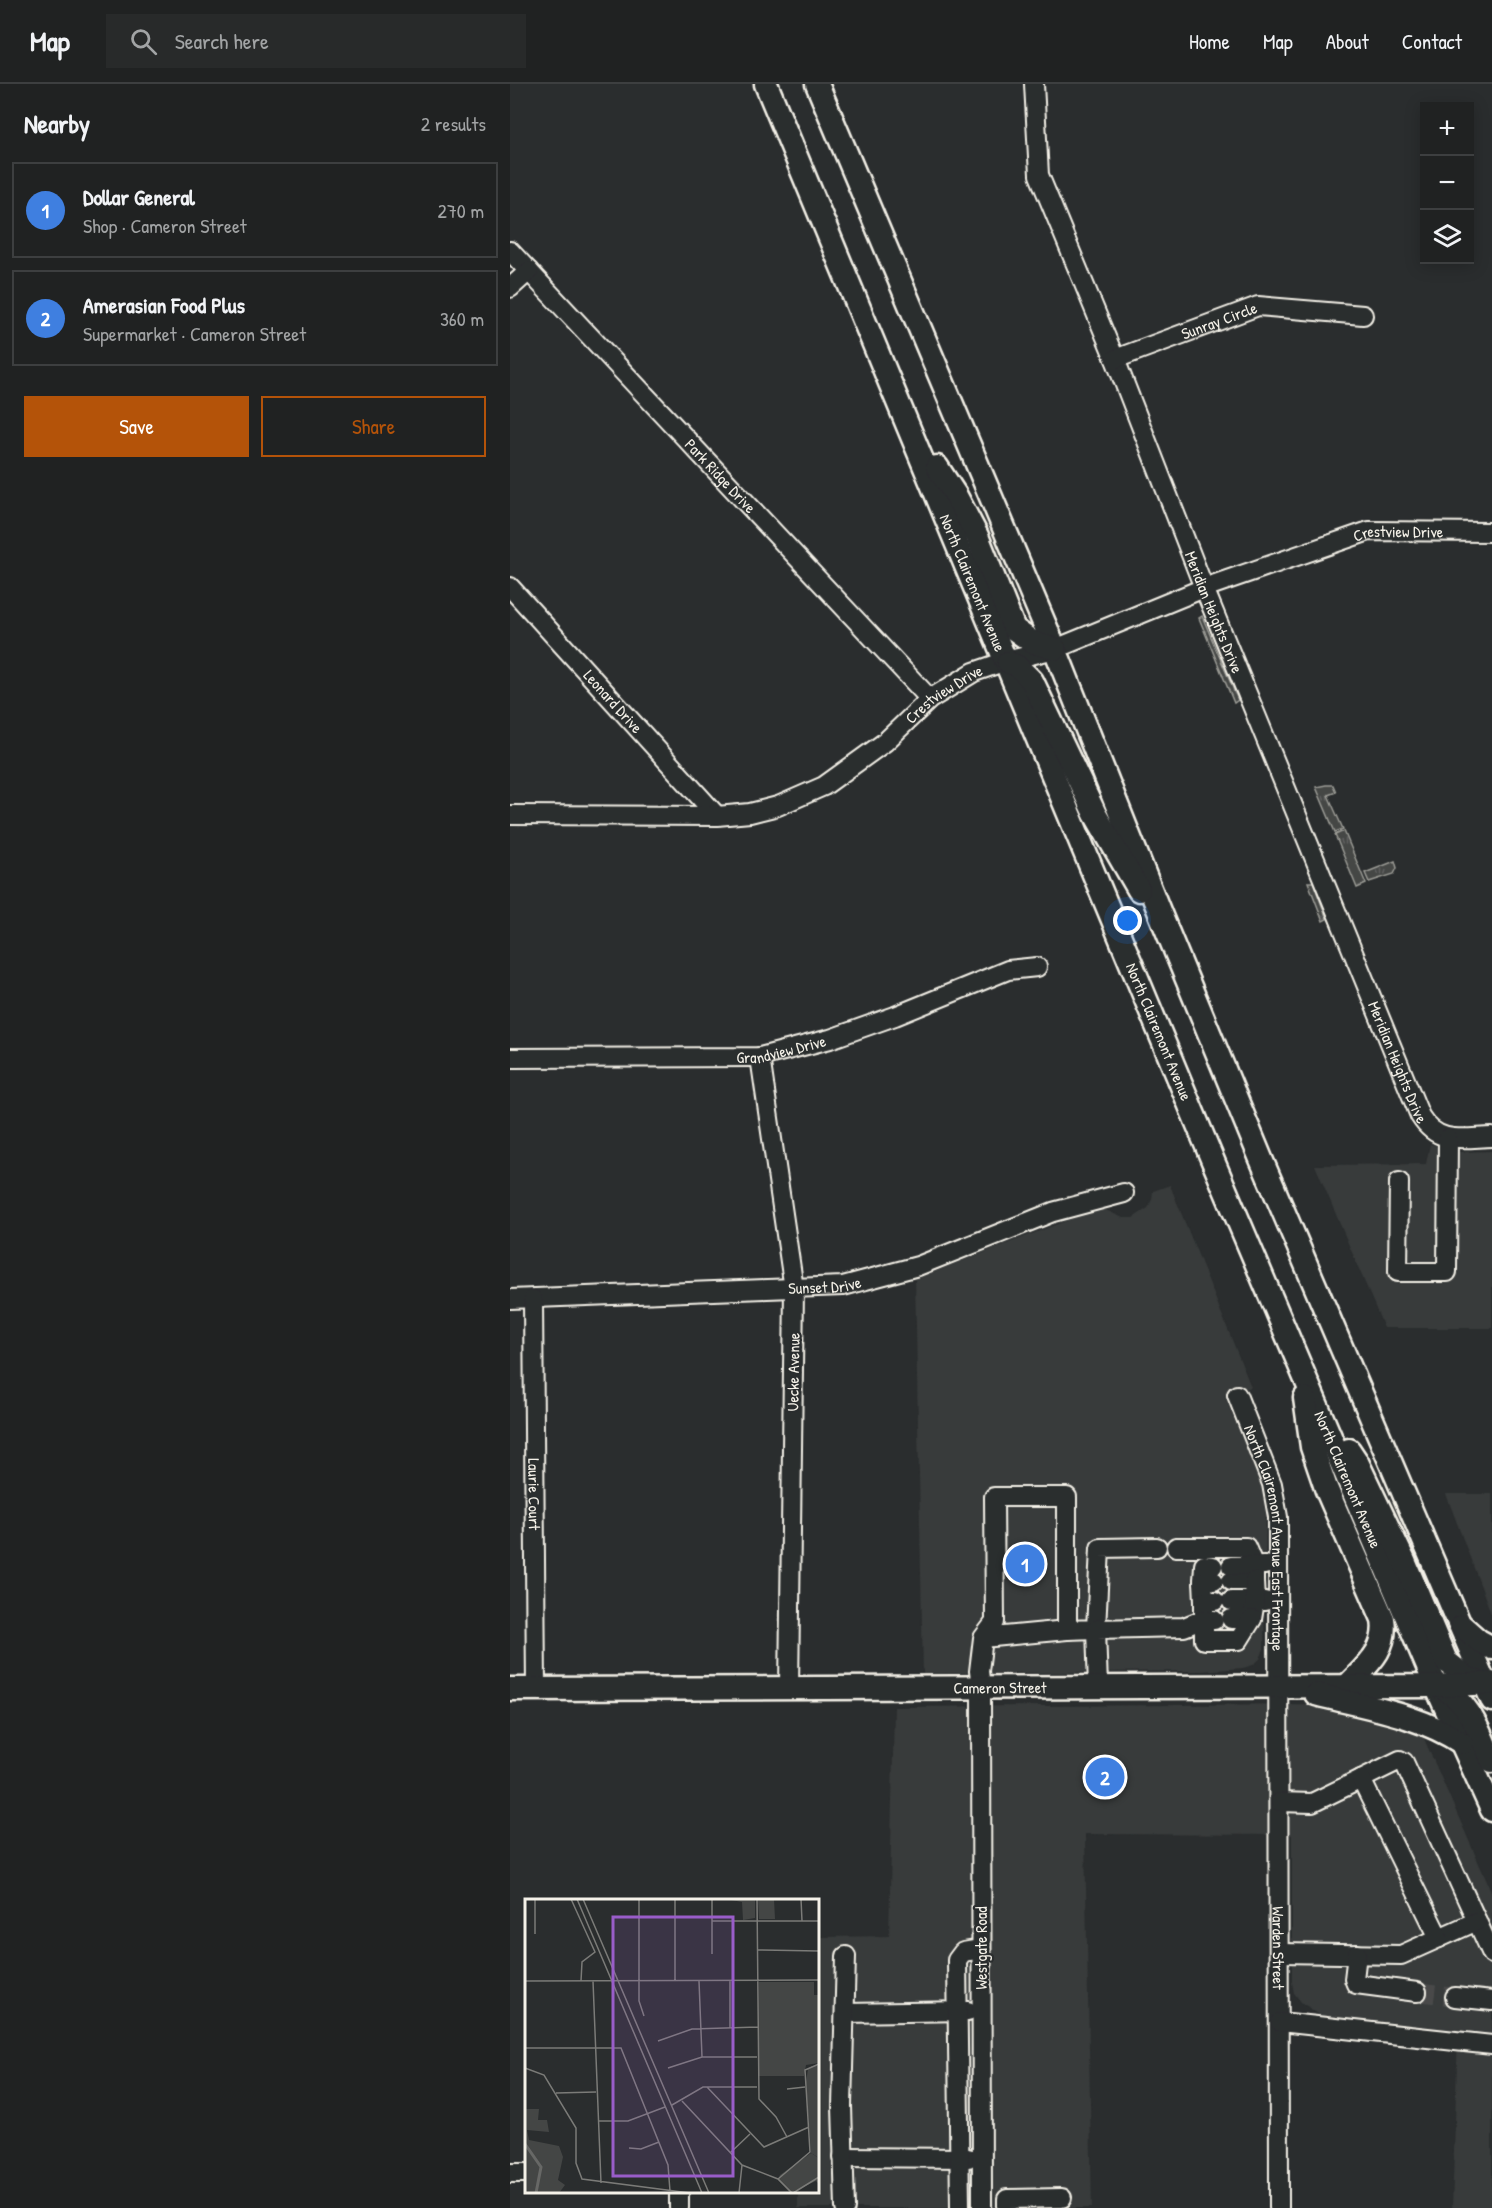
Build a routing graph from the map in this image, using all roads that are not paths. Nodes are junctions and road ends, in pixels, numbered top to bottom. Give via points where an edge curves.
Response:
1 (766, 84) edge
2 (817, 84) edge
3 (1034, 84) edge
4 (510, 251) edge
5 (529, 271) junction
6 (510, 288) edge
7 (1363, 315) dead end
8 (1115, 359) junction
9 (904, 416) junction
10 (1492, 532) edge
11 (510, 587) edge
12 (1204, 588) junction
13 (1055, 650) junction
14 (1006, 661) junction
15 (930, 699) junction
16 (510, 816) edge
17 (717, 816) junction
18 (1170, 940) junction
19 (1037, 967) dead end
20 (760, 1057) junction
21 (510, 1058) edge
22 (1440, 1135) junction
23 (1492, 1137) edge
24 (1399, 1182) dead end
25 (1124, 1193) dead end
26 (794, 1289) junction
27 (510, 1299) edge
28 (533, 1299) junction
29 (1301, 1369) junction
30 (1237, 1395) dead end
31 (1313, 1397) junction
32 (1176, 1546) dead end
33 (1204, 1546) junction
34 (1157, 1547) dead end
35 (1278, 1564) junction
36 (1216, 1573) junction
37 (1254, 1573) junction
38 (1278, 1600) junction
39 (1217, 1601) junction
40 (1253, 1610) junction
41 (1216, 1620) junction
42 (1459, 1624) junction
43 (1096, 1629) junction
44 (1067, 1630) junction
45 (983, 1638) junction
46 (1492, 1648) edge
47 (1280, 1685) junction
48 (1347, 1686) junction
49 (1436, 1686) junction
50 (1098, 1687) junction
51 (1490, 1688) edge
52 (510, 1689) edge
53 (536, 1689) junction
54 (789, 1689) junction
55 (981, 1689) junction
56 (1462, 1743) junction
57 (1492, 1761) edge
58 (1361, 1779) junction
59 (1280, 1802) junction
60 (1492, 1810) edge
61 (1477, 1921) junction
62 (1439, 1938) junction
63 (981, 1949) junction
64 (1280, 1953) junction
65 (1357, 1954) junction
66 (1492, 1954) edge
67 (846, 1956) dead end
68 (1417, 1992) tunnel mouth
69 (1455, 1997) tunnel mouth
70 (1492, 2001) edge
71 (981, 2010) junction
72 (957, 2011) junction
73 (845, 2013) junction
74 (1280, 2022) junction
75 (1492, 2045) edge
76 (843, 2157) junction
77 (981, 2157) junction
78 (958, 2159) junction
79 (1062, 2198) dead end
80 (981, 2204) edge
81 (1007, 2204) edge
82 (845, 2208) edge
83 (960, 2208) edge
84 (1279, 2208) edge

1 - 9 main road, North Clairemont Avenue
2 - 13 main road
3 - 8 street, Meridian Heights Drive via 1039,175
4 - 5 street, Park Ridge Drive
5 - 6 street
5 - 15 street, Park Ridge Drive
7 - 8 street, Sunray Circle via 1258,306
8 - 12 street, Meridian Heights Drive
9 - 13 main road via 956,496 1014,629 1032,642
9 - 14 main road, North Clairemont Avenue
10 - 12 street, Crestview Drive via 1369,531
11 - 17 street, Leonard Drive
12 - 13 street, Crestview Drive
12 - 22 street, Meridian Heights Drive via 1420,1116
13 - 14 street, Crestview Drive
13 - 18 main road
14 - 15 street, Crestview Drive via 974,672
14 - 18 main road via 1032,681 1095,814
14 - 29 main road, North Clairemont Avenue
15 - 17 street, Crestview Drive via 885,742 824,786 778,806
16 - 17 street, Crestview Drive
18 - 42 main road
19 - 20 street, Grandview Drive via 1008,970 851,1031
20 - 21 street, Grandview Drive
20 - 26 street, Uecke Avenue
22 - 23 street
22 - 24 street via 1447,1272 1398,1272
25 - 26 street, Sunset Drive via 1053,1212 918,1266 843,1286
26 - 28 street, Sunset Drive
26 - 54 street, Uecke Avenue
27 - 28 street, Sunset Drive
28 - 53 street, Laurie Court
29 - 31 main road, North Clairemont Avenue
29 - 48 main road via 1312,1447 1385,1632 1373,1660
30 - 35 street, North Clairemont Avenue East Frontage via 1272,1484 1278,1517
31 - 49 main road, North Clairemont Avenue
31 - 51 main road via 1357,1462 1446,1661 1466,1677
32 - 33 street
33 - 36 street
33 - 37 street via 1245,1546
34 - 43 street via 1100,1548
35 - 37 street
35 - 38 street, North Clairemont Avenue East Frontage
36 - 37 street
36 - 39 street
37 - 40 street
38 - 40 street
38 - 47 street, North Clairemont Avenue East Frontage
39 - 40 street
39 - 41 street
40 - 41 street
40 - 41 street via 1239,1640 1204,1640
41 - 43 street via 1184,1627
42 - 46 main road
42 - 51 main road
43 - 44 street
43 - 50 street
44 - 45 street
44 - 45 street, Westgate Road via 1066,1497 994,1497 995,1622
45 - 55 street, Westgate Road
47 - 48 main road, Cameron Street
47 - 50 main road, Cameron Street
47 - 56 main road via 1424,1721
47 - 59 street, Warden Street
48 - 49 main road, Cameron Street
49 - 51 main road, Cameron Street
49 - 56 main road, North Clairemont Avenue
49 - 57 main road via 1462,1705
50 - 55 main road, Cameron Street
52 - 53 main road, Cameron Street
53 - 54 main road, Cameron Street
54 - 55 main road, Cameron Street
55 - 63 street, Westgate Road
56 - 60 main road, North Clairemont Avenue
58 - 59 street via 1312,1803
58 - 61 street via 1400,1760 1404,1762
58 - 62 street
59 - 64 street, Warden Street
61 - 62 street
61 - 66 street
62 - 65 street via 1401,1955
63 - 71 street, Westgate Road
63 - 72 street via 963,1952 957,1960
64 - 65 street
64 - 74 street, Warden Street
65 - 68 street via 1356,1984
67 - 73 street
69 - 70 street
71 - 72 street
71 - 77 street, Westgate Road
72 - 73 street
72 - 78 street
73 - 76 street
74 - 75 street
74 - 84 street, Warden Street
76 - 78 street
76 - 82 street
77 - 78 street
77 - 80 street, Westgate Road
78 - 83 street
79 - 81 street
80 - 81 street

